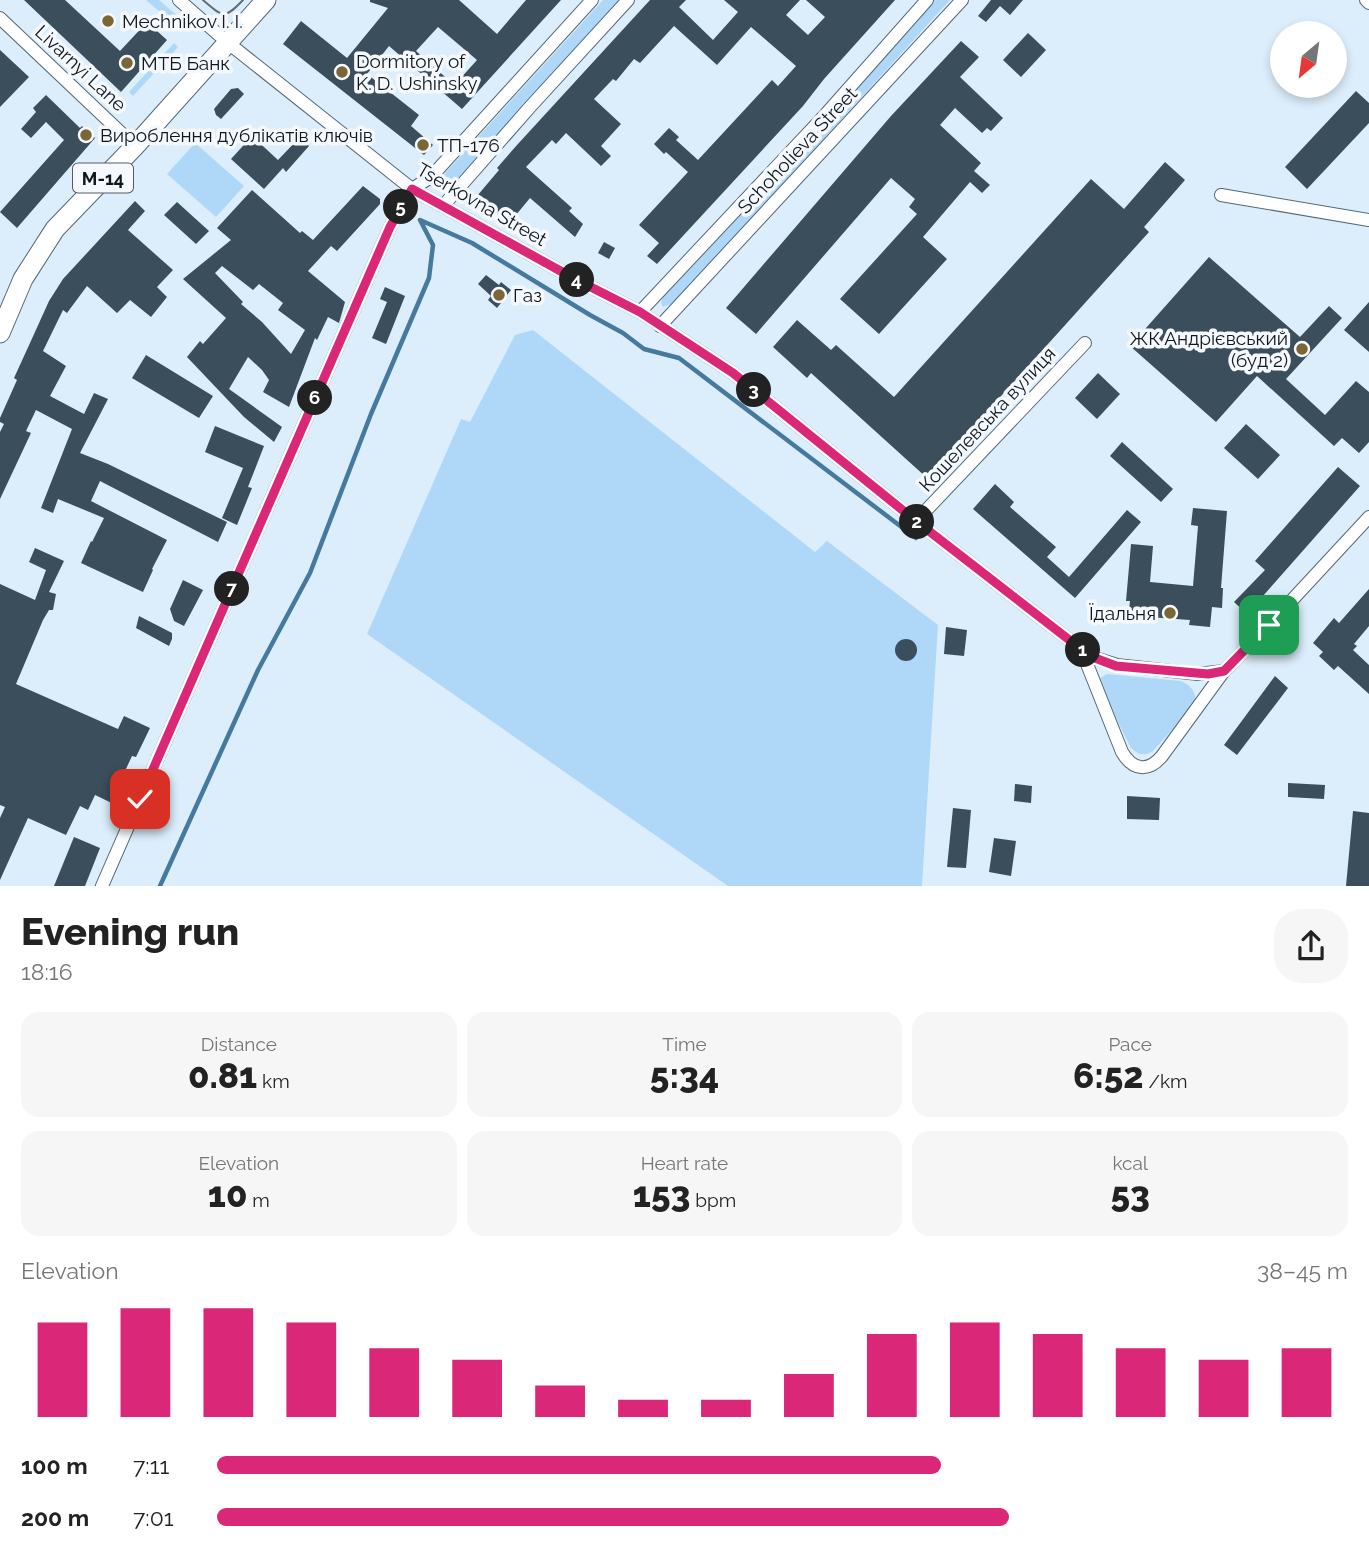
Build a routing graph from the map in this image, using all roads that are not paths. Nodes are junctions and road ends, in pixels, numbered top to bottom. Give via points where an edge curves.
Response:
1 (179, 0) edge
2 (265, 0) edge
3 (593, 0) edge
4 (628, 0) edge
5 (927, 0) edge
6 (962, 0) edge
7 (0, 18) edge
8 (227, 42) junction
9 (135, 146) junction
10 (412, 189) junction
11 (1221, 195) dead end
12 (443, 206) junction
13 (1369, 220) edge
14 (640, 312) junction
15 (660, 326) junction
16 (0, 333) edge
17 (1085, 343) dead end
18 (1369, 517) edge
19 (916, 521) junction
20 (1081, 649) junction
21 (1224, 671) junction
22 (102, 886) edge

1 - 8 street, Tserkovna Street
2 - 8 main road, М-14
3 - 10 street via 431,177
4 - 12 street
5 - 14 street, Schoholieva Street
6 - 15 street, Schoholieva Street
7 - 9 street, Livarnyi Lane
8 - 9 main road, М-14
8 - 10 street, Tserkovna Street
9 - 16 main road, М-14 via 55,229 23,279
10 - 12 street, Tserkovna Street
10 - 22 street via 390,227
11 - 13 street
12 - 14 street, Tserkovna Street
14 - 15 street, Tserkovna Street
15 - 19 street, Tserkovna Street via 733,373
17 - 19 street, Кошелевська вулиця
18 - 21 street
19 - 20 street, Tserkovna Street
20 - 21 street, Tserkovna Street via 1116,666 1198,674
20 - 21 street via 1122,752 1130,763 1142,767 1158,761

